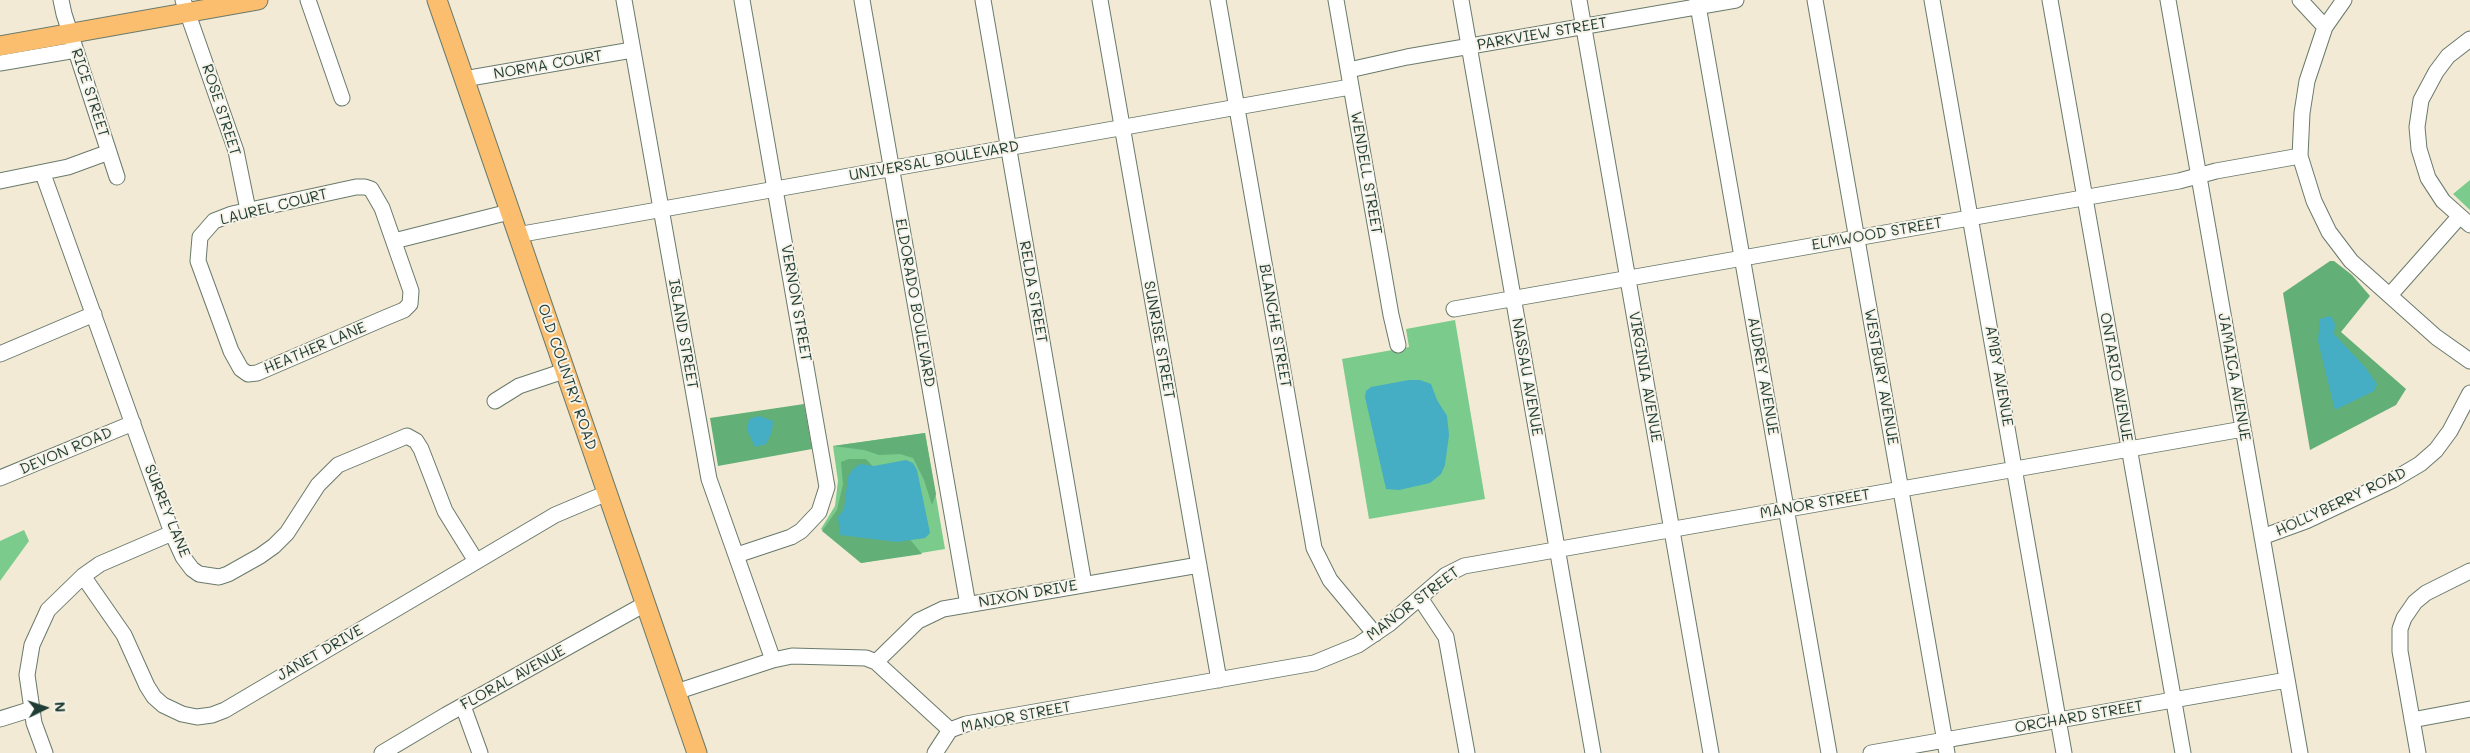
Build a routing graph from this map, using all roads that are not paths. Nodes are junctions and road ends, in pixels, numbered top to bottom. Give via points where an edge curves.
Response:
1 (62, 0) edge
2 (258, 0) edge
3 (308, 0) edge
4 (437, 0) edge
5 (447, 0) edge
6 (624, 0) edge
7 (742, 0) edge
8 (862, 0) edge
9 (983, 0) edge
10 (1100, 0) edge
11 (1218, 0) edge
12 (1336, 0) edge
13 (1461, 0) edge
14 (1579, 0) edge
15 (1736, 0) edge
16 (1814, 0) edge
17 (1932, 0) edge
18 (2050, 0) edge
19 (2168, 0) edge
20 (2300, 0) edge
21 (2344, 0) edge
22 (1697, 3) edge
23 (185, 6) edge
24 (443, 20) junction
25 (1583, 26) junction
26 (2325, 27) junction
27 (2470, 38) edge
28 (73, 42) junction
29 (0, 46) edge
30 (1469, 46) junction
31 (632, 50) junction
32 (0, 63) edge
33 (1349, 70) junction
34 (464, 80) junction
35 (1350, 87) junction
36 (342, 98) dead end
37 (1237, 108) junction
38 (1122, 128) junction
39 (1008, 148) junction
40 (109, 152) junction
41 (2300, 156) junction
42 (892, 168) junction
43 (43, 174) junction
44 (2199, 176) junction
45 (118, 178) dead end
46 (0, 181) edge
47 (356, 188) joint
48 (775, 189) junction
49 (2085, 198) junction
50 (661, 209) junction
51 (248, 210) junction
52 (509, 212) junction
53 (1970, 218) junction
54 (2464, 221) edge
55 (517, 235) junction
56 (1856, 238) junction
57 (394, 241) junction
58 (1742, 258) junction
59 (1628, 278) junction
60 (2390, 294) junction
61 (1513, 298) junction
62 (1454, 309) dead end
63 (94, 314) junction
64 (1398, 345) dead end
65 (0, 354) edge
66 (2470, 361) edge
67 (244, 371) joint
68 (564, 371) junction
69 (2470, 393) edge
70 (496, 401) dead end
71 (133, 423) junction
72 (2243, 429) junction
73 (2129, 449) junction
74 (2015, 469) junction
75 (0, 478) edge
76 (1900, 489) junction
77 (607, 493) junction
78 (1786, 509) junction
79 (1672, 529) junction
80 (172, 534) junction
81 (2262, 537) junction
82 (1557, 549) junction
83 (737, 555) junction
84 (476, 561) junction
85 (1199, 565) junction
86 (2470, 572) edge
87 (83, 576) junction
88 (1084, 584) junction
89 (1420, 598) junction
90 (645, 604) junction
91 (968, 605) junction
92 (1375, 634) junction
93 (772, 660) junction
94 (876, 662) junction
95 (1219, 680) junction
96 (2287, 680) junction
97 (676, 692) junction
98 (2173, 700) junction
99 (463, 706) junction
100 (32, 709) junction
101 (2470, 709) edge
102 (0, 720) edge
103 (2059, 720) junction
104 (2412, 720) junction
105 (950, 730) junction
106 (1946, 747) edge
107 (44, 753) edge
108 (382, 753) edge
109 (480, 753) edge
110 (697, 753) edge
111 (935, 753) edge
112 (1467, 753) edge
113 (1593, 753) edge
114 (1711, 753) edge
115 (1829, 753) edge
116 (1871, 753) edge
117 (2064, 753) edge
118 (2183, 753) edge
119 (2300, 753) edge
120 (2418, 753) edge

1 - 28 street, RICE STREET
2 - 23 main road
3 - 36 street
4 - 24 main road, OLD COUNTRY ROAD
5 - 24 main road
6 - 31 street, ISLAND STREET
7 - 48 street, VERNON STREET
8 - 42 street, ELDORADO BOULEVARD
9 - 39 street, RELDA STREET
10 - 38 street, SUNRISE STREET
11 - 37 street, BLANCHE STREET
12 - 33 street, WENDELL STREET
13 - 30 street, NASSAU AVENUE
14 - 25 street, VIRGINIA AVENUE
15 - 22 street, PARKVIEW STREET
16 - 56 street, WESTBURY AVENUE
17 - 53 street, AMBY AVENUE
18 - 49 street, ONTARIO AVENUE
19 - 44 street, JAMAICA AVENUE
20 - 26 street
21 - 26 street
22 - 25 street, PARKVIEW STREET
22 - 58 street, AUDREY AVENUE
23 - 28 main road
23 - 51 street, ROSE STREET via 236,151
24 - 34 main road, OLD COUNTRY ROAD
25 - 30 street, PARKVIEW STREET
25 - 59 street, VIRGINIA AVENUE
26 - 41 street via 2307,81
27 - 54 street via 2448,56 2436,72 2422,100 2417,127 2419,149 2428,178 2441,199
28 - 29 main road
28 - 32 street
28 - 40 street, RICE STREET
30 - 33 street, PARKVIEW STREET
30 - 61 street, NASSAU AVENUE
31 - 34 street, NORMA COURT
31 - 50 street, ISLAND STREET
33 - 35 street, WENDELL STREET
34 - 52 main road, OLD COUNTRY ROAD
35 - 37 street, UNIVERSAL BOULEVARD
35 - 64 street, WENDELL STREET
37 - 38 street, UNIVERSAL BOULEVARD
37 - 92 street, BLANCHE STREET via 1314,548 1330,580
38 - 39 street, UNIVERSAL BOULEVARD
38 - 85 street, SUNRISE STREET
39 - 42 street, UNIVERSAL BOULEVARD
39 - 88 street, RELDA STREET
40 - 43 street
40 - 45 street, RICE STREET
41 - 44 street, ELMWOOD STREET
41 - 60 street via 2314,201 2329,232 2351,261
42 - 48 street, UNIVERSAL BOULEVARD
42 - 91 street, ELDORADO BOULEVARD
43 - 46 street
43 - 63 street, SURREY LANE
44 - 49 street, ELMWOOD STREET
44 - 72 street, JAMAICA AVENUE
47 - 51 street, LAUREL COURT
47 - 57 street, HEATHER LANE via 371,189
48 - 50 street, UNIVERSAL BOULEVARD
48 - 83 street, VERNON STREET via 827,487 819,512 801,531
49 - 53 street, ELMWOOD STREET
49 - 73 street, ONTARIO AVENUE
50 - 55 street, UNIVERSAL BOULEVARD
50 - 83 street, ISLAND STREET via 709,479
51 - 67 street, LAUREL COURT via 214,221 200,237 197,249 198,261 231,351
52 - 55 main road, OLD COUNTRY ROAD
52 - 57 street
53 - 56 street, ELMWOOD STREET
53 - 74 street, AMBY AVENUE
54 - 60 street
55 - 68 main road, OLD COUNTRY ROAD
56 - 58 street, ELMWOOD STREET
56 - 76 street, WESTBURY AVENUE
57 - 67 street, HEATHER LANE via 411,298 404,310 257,373
58 - 59 street, ELMWOOD STREET
58 - 78 street, AUDREY AVENUE
59 - 61 street, ELMWOOD STREET
59 - 79 street, VIRGINIA AVENUE
60 - 66 street via 2436,337
61 - 62 street, ELMWOOD STREET
61 - 82 street, NASSAU AVENUE
63 - 65 street
63 - 71 street, SURREY LANE
68 - 70 street via 519,386
68 - 77 main road, OLD COUNTRY ROAD
69 - 81 street, HOLLYBERRY ROAD via 2450,431 2420,464 2306,521
71 - 75 street, DEVON ROAD
71 - 80 street, SURREY LANE
72 - 73 street, MANOR STREET
72 - 81 street, JAMAICA AVENUE
73 - 74 street, MANOR STREET
73 - 98 street, ONTARIO AVENUE
74 - 76 street, MANOR STREET
74 - 103 street, AMBY AVENUE
76 - 78 street, MANOR STREET
76 - 106 street, WESTBURY AVENUE
77 - 84 street, JANET DRIVE via 555,515
77 - 90 main road, OLD COUNTRY ROAD
78 - 79 street, MANOR STREET
78 - 115 street, AUDREY AVENUE
79 - 82 street, MANOR STREET
79 - 114 street, VIRGINIA AVENUE
80 - 84 street, SURREY LANE via 183,557 199,574 228,574 274,546 293,525 318,485 338,465 407,436 421,449 442,505
80 - 87 street via 100,564
81 - 96 street, JAMAICA AVENUE
82 - 89 street, MANOR STREET via 1464,566 1446,575
82 - 113 street, NASSAU AVENUE
83 - 93 street, ISLAND STREET
84 - 87 street, JANET DRIVE via 225,710 197,717 173,711 154,697 124,635
85 - 88 street, NIXON DRIVE
85 - 95 street, SUNRISE STREET
86 - 104 street via 2426,593 2404,618 2400,629 2400,651
87 - 100 street via 48,610 32,644 27,675
88 - 91 street, NIXON DRIVE
89 - 92 street, MANOR STREET
89 - 112 street via 1446,637
90 - 97 main road, OLD COUNTRY ROAD
90 - 99 street, FLORAL AVENUE
91 - 94 street, NIXON DRIVE via 943,609 918,621
92 - 95 street, MANOR STREET via 1350,650 1314,663
93 - 94 street via 792,656 855,657
93 - 97 street
94 - 105 street, MANOR STREET
95 - 105 street, MANOR STREET via 973,723
96 - 98 street, ORCHARD STREET
96 - 119 street, JAMAICA AVENUE
97 - 110 main road, OLD COUNTRY ROAD
98 - 103 street, ORCHARD STREET
98 - 118 street, ONTARIO AVENUE
99 - 108 street, FLORAL AVENUE
99 - 109 street
100 - 102 street
100 - 107 street
101 - 104 street
103 - 106 street, ORCHARD STREET
103 - 117 street, AMBY AVENUE
104 - 120 street
105 - 111 street
106 - 116 street, ORCHARD STREET

